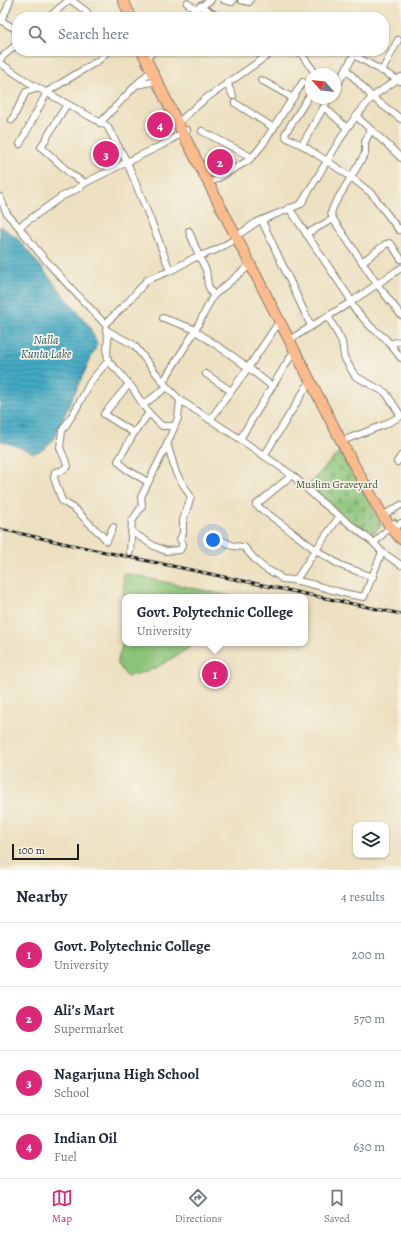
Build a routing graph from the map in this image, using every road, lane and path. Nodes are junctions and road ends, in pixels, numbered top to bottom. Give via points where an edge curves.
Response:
1 (10, 0) edge
2 (70, 0) edge
3 (118, 0) edge
4 (123, 0) edge
5 (211, 0) edge
6 (224, 0) edge
7 (232, 0) edge
8 (241, 0) edge
9 (250, 0) edge
10 (187, 3) dead end
11 (198, 8) junction
12 (55, 12) edge
13 (87, 12) dead end
14 (124, 12) edge
15 (129, 12) edge
16 (194, 12) edge
17 (207, 12) edge
18 (1, 20) edge
19 (12, 27) edge
20 (398, 40) dead end
21 (12, 48) edge
22 (102, 56) edge
23 (150, 56) edge
24 (151, 56) edge
25 (267, 56) edge
26 (303, 56) edge
27 (353, 56) edge
28 (359, 56) edge
29 (0, 59) edge
30 (0, 63) edge
31 (312, 68) edge
32 (346, 69) junction
33 (152, 70) junction
34 (382, 72) junction
35 (341, 78) edge
36 (399, 79) edge
37 (261, 80) dead end
38 (158, 81) junction
39 (303, 82) dead end
40 (227, 83) junction
41 (136, 86) junction
42 (39, 88) junction
43 (48, 92) junction
44 (232, 96) dead end
45 (372, 97) junction
46 (292, 98) junction
47 (305, 102) edge
48 (235, 103) dead end
49 (67, 104) junction
50 (326, 104) edge
51 (324, 107) junction
52 (356, 116) junction
53 (182, 119) junction
54 (401, 119) edge
55 (12, 120) dead end
56 (100, 123) junction
57 (274, 128) junction
58 (347, 128) junction
59 (371, 130) junction
60 (185, 131) junction
61 (202, 131) dead end
62 (20, 144) dead end
63 (302, 145) junction
64 (252, 157) junction
65 (401, 158) edge
66 (327, 161) junction
67 (127, 162) junction
68 (351, 176) junction
69 (215, 180) junction
70 (85, 183) junction
71 (0, 197) edge
72 (289, 208) junction
73 (262, 220) junction
74 (333, 220) junction
75 (19, 227) junction
76 (401, 228) edge
77 (189, 231) dead end
78 (306, 234) junction
79 (239, 236) junction
80 (199, 256) junction
81 (401, 259) edge
82 (362, 262) junction
83 (250, 265) junction
84 (401, 268) edge
85 (170, 271) junction
86 (377, 284) junction
87 (214, 296) junction
88 (351, 302) junction
89 (328, 316) junction
90 (401, 316) edge
91 (163, 318) dead end
92 (280, 322) junction
93 (311, 326) junction
94 (105, 327) junction
95 (195, 331) junction
96 (294, 336) junction
97 (401, 341) edge
98 (390, 344) junction
99 (294, 351) junction
100 (401, 358) edge
101 (108, 361) junction
102 (248, 368) junction
103 (206, 374) dead end
104 (310, 381) junction
105 (129, 384) junction
106 (165, 384) junction
107 (272, 386) junction
108 (231, 392) junction
109 (180, 400) junction
110 (143, 405) junction
111 (149, 413) junction
112 (401, 416) edge
113 (210, 420) junction
114 (174, 426) junction
115 (134, 433) junction
116 (240, 439) junction
117 (346, 439) junction
118 (167, 443) junction
119 (264, 456) junction
120 (401, 456) edge
121 (397, 462) dead end
122 (292, 475) junction
123 (148, 482) junction
124 (401, 505) edge
125 (387, 513) junction
126 (339, 517) junction
127 (397, 526) edge
128 (113, 527) dead end
129 (132, 532) junction
130 (401, 539) edge
131 (221, 540) dead end
132 (374, 543) junction
133 (316, 550) junction
134 (130, 552) dead end
135 (382, 552) junction
136 (401, 565) edge
137 (373, 577) junction
138 (296, 580) junction

1 - 18 street via 8,10
2 - 12 street
2 - 13 street
3 - 14 highway
4 - 15 highway
5 - 11 street
6 - 7 street
8 - 9 street
10 - 11 street
11 - 16 street
11 - 17 street
18 - 19 street
20 - 34 street
21 - 29 street
22 - 43 street
23 - 33 highway
24 - 53 highway
25 - 40 street
26 - 31 street
27 - 32 street
28 - 34 street
30 - 42 street
32 - 35 street
32 - 45 street
33 - 38 highway
33 - 41 street
34 - 36 street
36 - 45 street
37 - 46 street
38 - 41 street
38 - 60 highway
39 - 46 street
40 - 44 street
40 - 53 street
41 - 56 street
42 - 43 street
42 - 55 street via 26,92
43 - 49 street
43 - 62 street
45 - 52 street
45 - 54 street
46 - 57 street
47 - 63 street via 285,134 287,138
48 - 57 street
49 - 56 street
49 - 70 street via 41,147 72,175
50 - 51 street
51 - 58 street
51 - 63 street
52 - 58 street
52 - 59 street
53 - 60 highway
56 - 67 street via 107,126
57 - 64 street
58 - 66 street
59 - 65 street
59 - 68 street via 364,142 365,154
60 - 67 street
60 - 69 highway
60 - 79 highway
61 - 64 street
63 - 66 street
64 - 69 street
66 - 68 street
66 - 72 street via 302,204
67 - 70 street
67 - 85 street
68 - 74 street via 334,205 331,213
68 - 76 street via 372,194 398,230
69 - 79 highway
70 - 75 street
71 - 75 street via 7,214
72 - 73 street
72 - 78 street
73 - 79 street
73 - 93 street
74 - 78 street
74 - 82 street
75 - 94 street
77 - 80 street
78 - 88 street
79 - 80 street via 216,250
79 - 83 highway
79 - 96 highway
80 - 85 street
80 - 87 street
81 - 82 street via 389,243
82 - 86 street
83 - 87 street
83 - 92 highway
84 - 86 street
85 - 94 street via 147,280
86 - 88 street
86 - 90 street
87 - 95 street
88 - 89 street
88 - 98 street via 371,327
89 - 93 street
89 - 112 street via 342,342 344,357 355,376 386,393
91 - 95 street
92 - 99 highway
92 - 102 street
93 - 96 street
94 - 101 street via 108,338
94 - 106 street via 134,344
95 - 102 street
95 - 106 street
96 - 117 highway
97 - 98 street
98 - 100 street
99 - 104 highway
99 - 107 street
101 - 105 street
101 - 128 street via 90,382 62,431 60,448 68,466 55,472 54,478 62,501 75,509 107,541
102 - 107 street
102 - 108 street
103 - 108 street
104 - 119 street
104 - 127 highway via 371,496
105 - 110 street
105 - 115 street via 104,414
106 - 109 street
106 - 110 street
107 - 116 street
108 - 113 street
109 - 113 street
109 - 114 street via 178,418
110 - 111 street
111 - 114 street via 162,426
111 - 115 street
112 - 117 street
113 - 116 street
114 - 118 street
115 - 123 street via 118,461
116 - 119 street
117 - 125 highway
118 - 123 street
118 - 129 street via 176,473 191,497 183,520 183,533 180,539 183,544 180,550 166,551
119 - 122 street
120 - 121 street
122 - 126 street
122 - 133 street via 256,506
123 - 129 street via 141,497 142,506 132,521
124 - 125 street
125 - 127 highway
126 - 132 street
126 - 133 street
127 - 130 highway
127 - 132 street
129 - 134 street
131 - 138 street via 233,546 244,547 258,563 282,579
132 - 135 street
133 - 137 street via 340,565
133 - 138 street
135 - 136 street
135 - 137 street
137 - 138 street via 364,597

